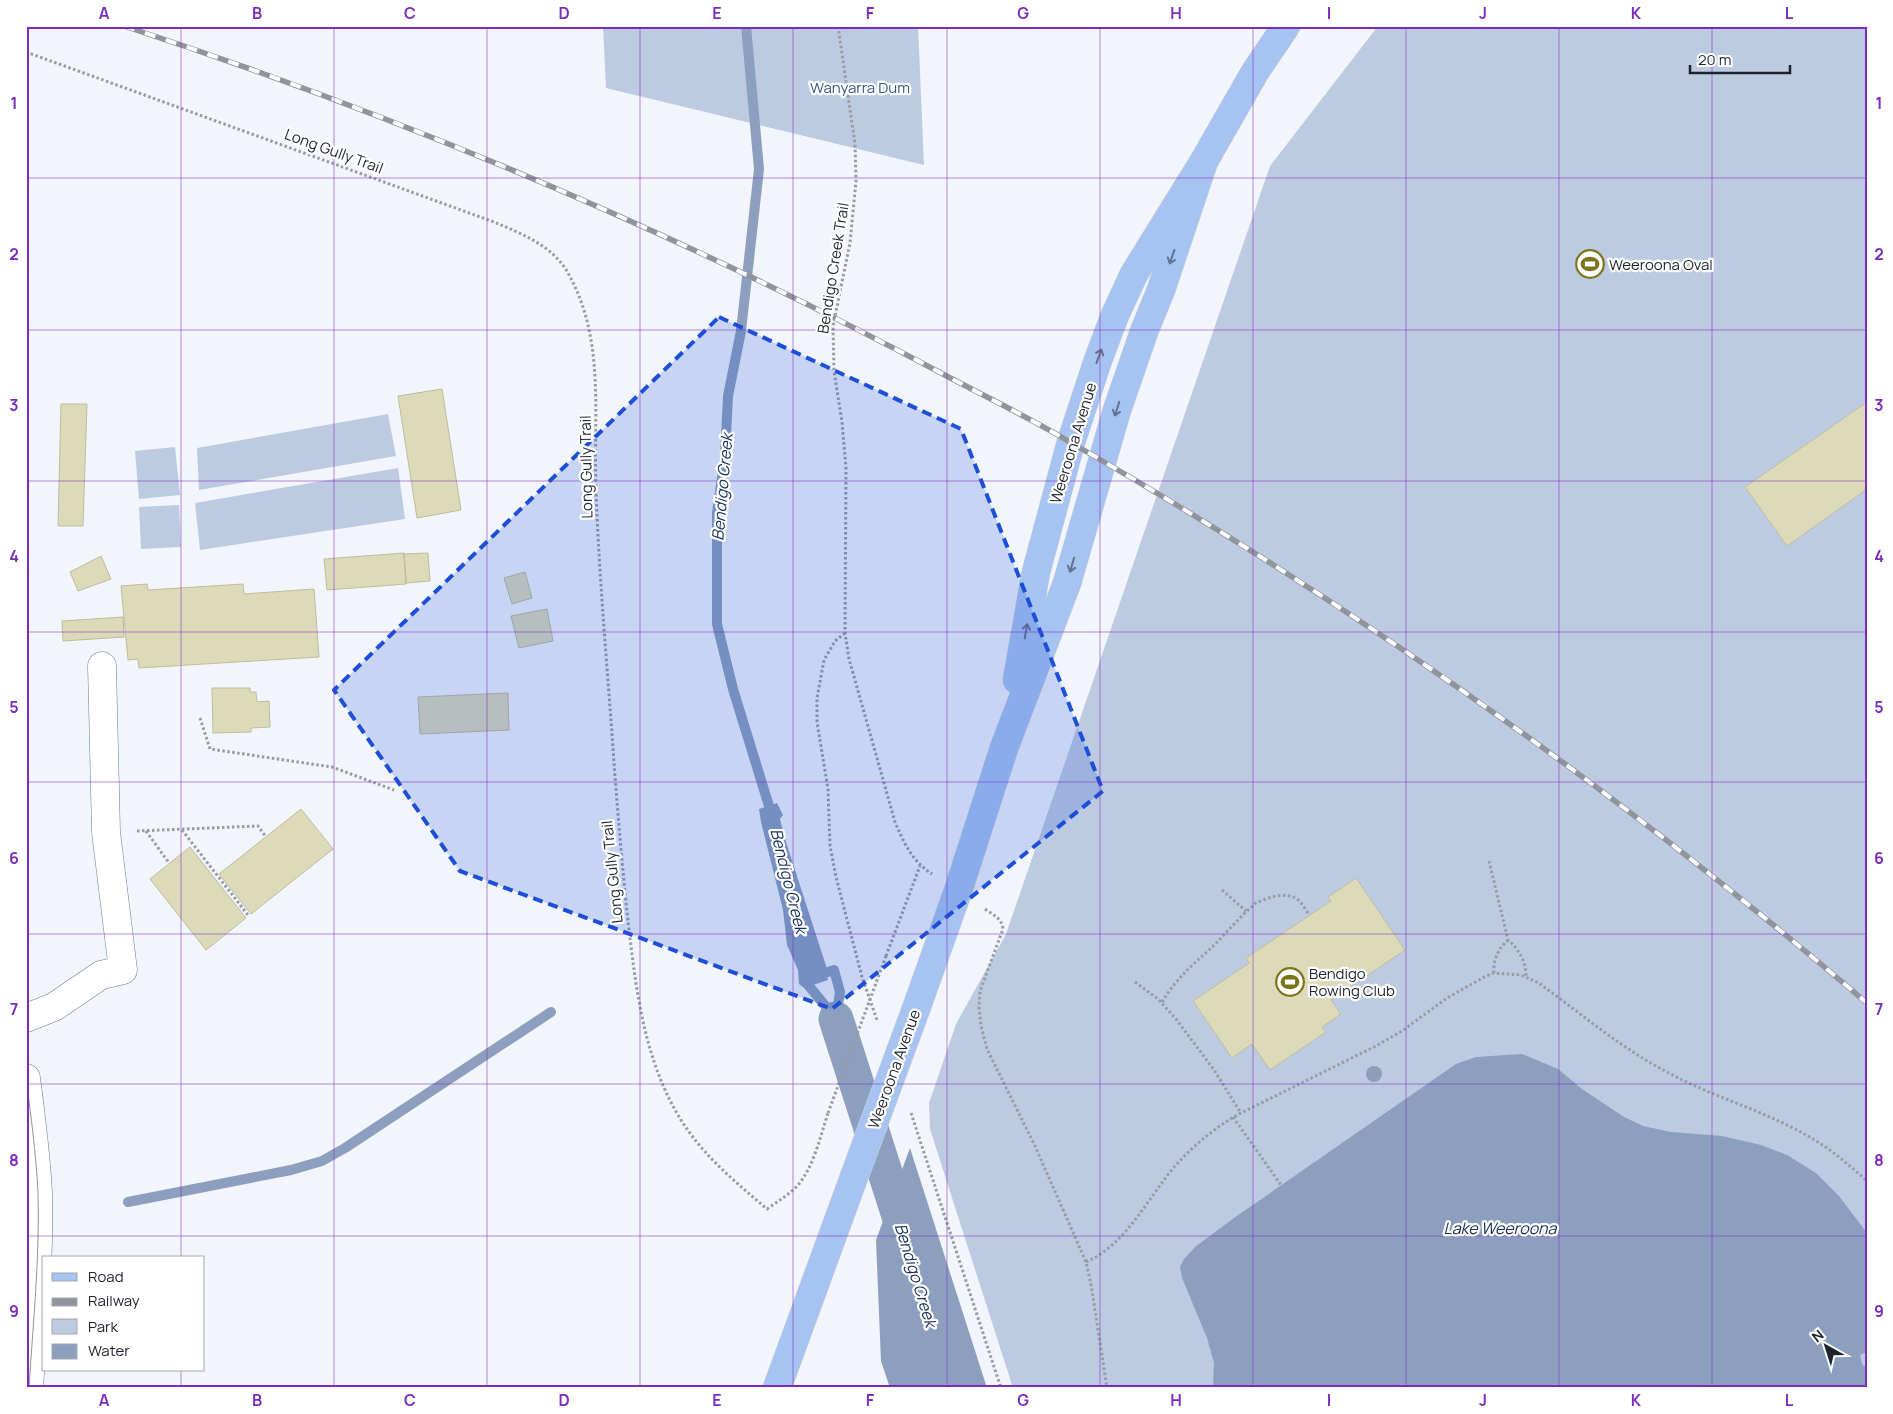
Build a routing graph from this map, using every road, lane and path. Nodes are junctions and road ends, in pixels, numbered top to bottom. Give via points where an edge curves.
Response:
1 (838, 26) edge
2 (1286, 26) edge
3 (26, 52) edge
4 (102, 666) dead end
5 (200, 718) dead end
6 (394, 790) dead end
7 (181, 830) junction
8 (146, 831) junction
9 (106, 832) junction
10 (266, 837) dead end
11 (1489, 860) dead end
12 (169, 862) dead end
13 (958, 890) junction
14 (1222, 890) dead end
15 (1246, 911) junction
16 (248, 915) dead end
17 (1309, 915) dead end
18 (1508, 940) junction
19 (1494, 973) junction
20 (1526, 976) junction
21 (1135, 982) dead end
22 (1162, 1002) junction
23 (26, 1018) edge
24 (26, 1078) edge
25 (1241, 1113) junction
26 (828, 1114) joint
27 (1233, 1117) junction
28 (1867, 1181) edge
29 (1281, 1185) dead end
30 (1086, 1262) junction
31 (29, 1388) edge
32 (777, 1388) edge
33 (1107, 1388) edge

1 - 26 path, Bendigo Creek Trail, bridge via 855,144 856,181 850,244 833,326 834,371 846,468 845,633 848,659 895,822 906,847 920,866
2 - 13 main road, Weeroona Avenue via 1204,160 1117,410 1067,583 1004,748
3 - 26 path, Long Gully Trail via 501,225 541,244 567,270 588,325 595,368 596,491 617,822 645,1033 666,1090 692,1136 723,1172 767,1209 800,1183
4 - 9 street
5 - 6 path via 210,749 332,767
7 - 8 path
7 - 10 path via 258,826
7 - 16 path
8 - 9 path
8 - 12 path
9 - 23 street via 122,970 101,975 66,999
11 - 18 path
13 - 30 path via 1002,922 1003,929 980,992 981,1026 987,1049 1035,1146
13 - 32 main road, Weeroona Avenue, bridge
14 - 15 path
15 - 17 path via 1266,898 1290,896
15 - 22 path via 1188,968
18 - 19 path via 1499,949
18 - 20 path via 1518,949 1526,965
19 - 20 path
19 - 25 path via 1467,986 1376,1046
20 - 28 path via 1652,1064 1813,1139
21 - 22 path
22 - 25 path via 1214,1070
24 - 31 street via 38,1193
25 - 27 path
27 - 29 path
27 - 30 path via 1198,1143 1124,1233 1096,1258
30 - 33 path

